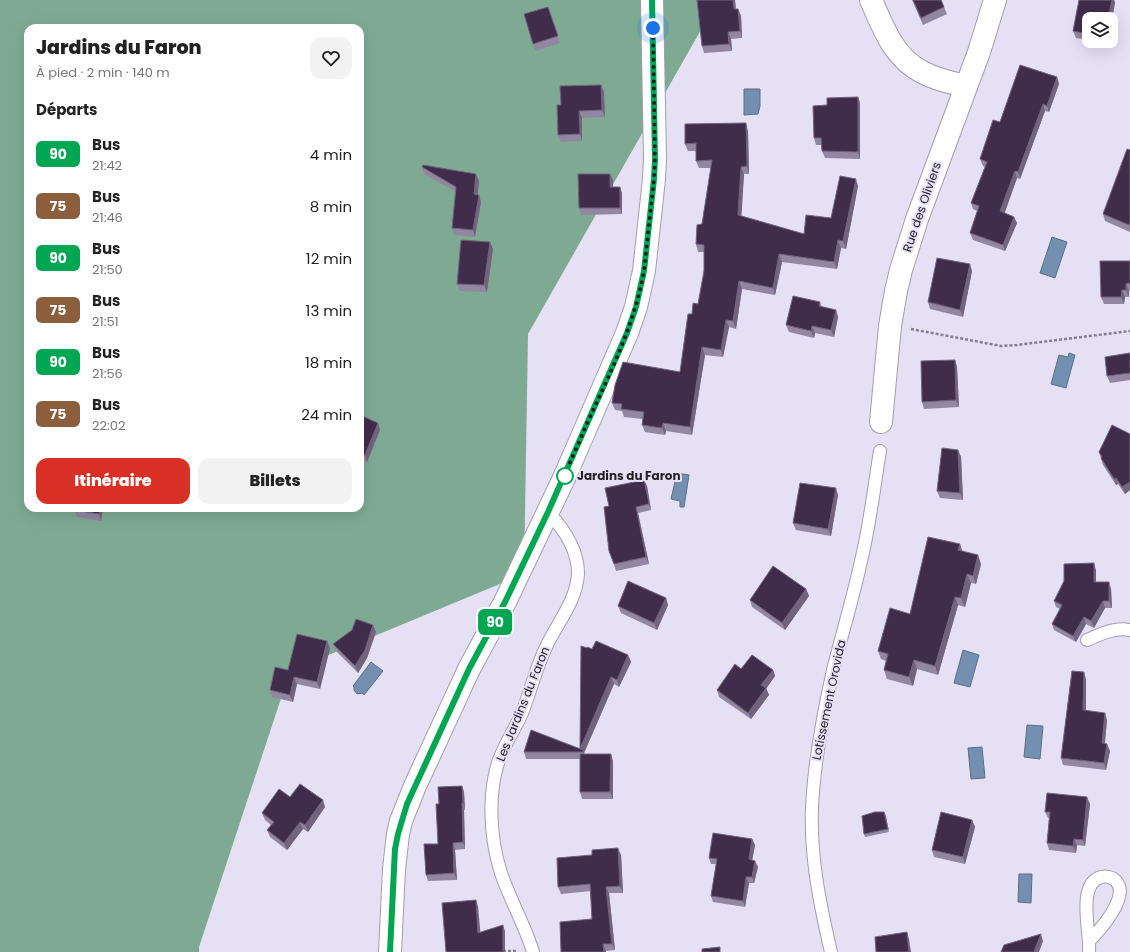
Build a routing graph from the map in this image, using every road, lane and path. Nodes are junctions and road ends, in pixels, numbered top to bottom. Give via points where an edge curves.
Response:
1 (652, 0) edge
2 (870, 0) edge
3 (995, 0) edge
4 (966, 86) junction
5 (890, 326) junction
6 (1130, 331) edge
7 (881, 422) dead end
8 (880, 450) dead end
9 (548, 512) junction
10 (1130, 630) edge
11 (1087, 640) dead end
12 (1089, 946) edge
13 (394, 951) edge
14 (533, 952) edge
15 (831, 952) edge

1 - 9 street via 655,159 642,284 627,333
2 - 4 street via 888,38 905,60 923,73
3 - 4 street, Rue des Oliviers
4 - 5 street, Rue des Oliviers via 907,249
5 - 6 path via 1001,346
5 - 7 street, Rue des Oliviers
8 - 15 lane, Lotissement Orovida via 862,560 833,669 815,765 813,846 817,882
9 - 13 street via 505,602 469,669 407,804 395,849
9 - 14 lane, Les Jardins du Faron via 571,543 577,563 577,582 569,605 539,661 521,716 500,758 492,802 492,829 497,856
10 - 11 lane via 1113,630
12 - 12 lane via 1087,896 1097,879 1112,878 1121,889 1120,899

